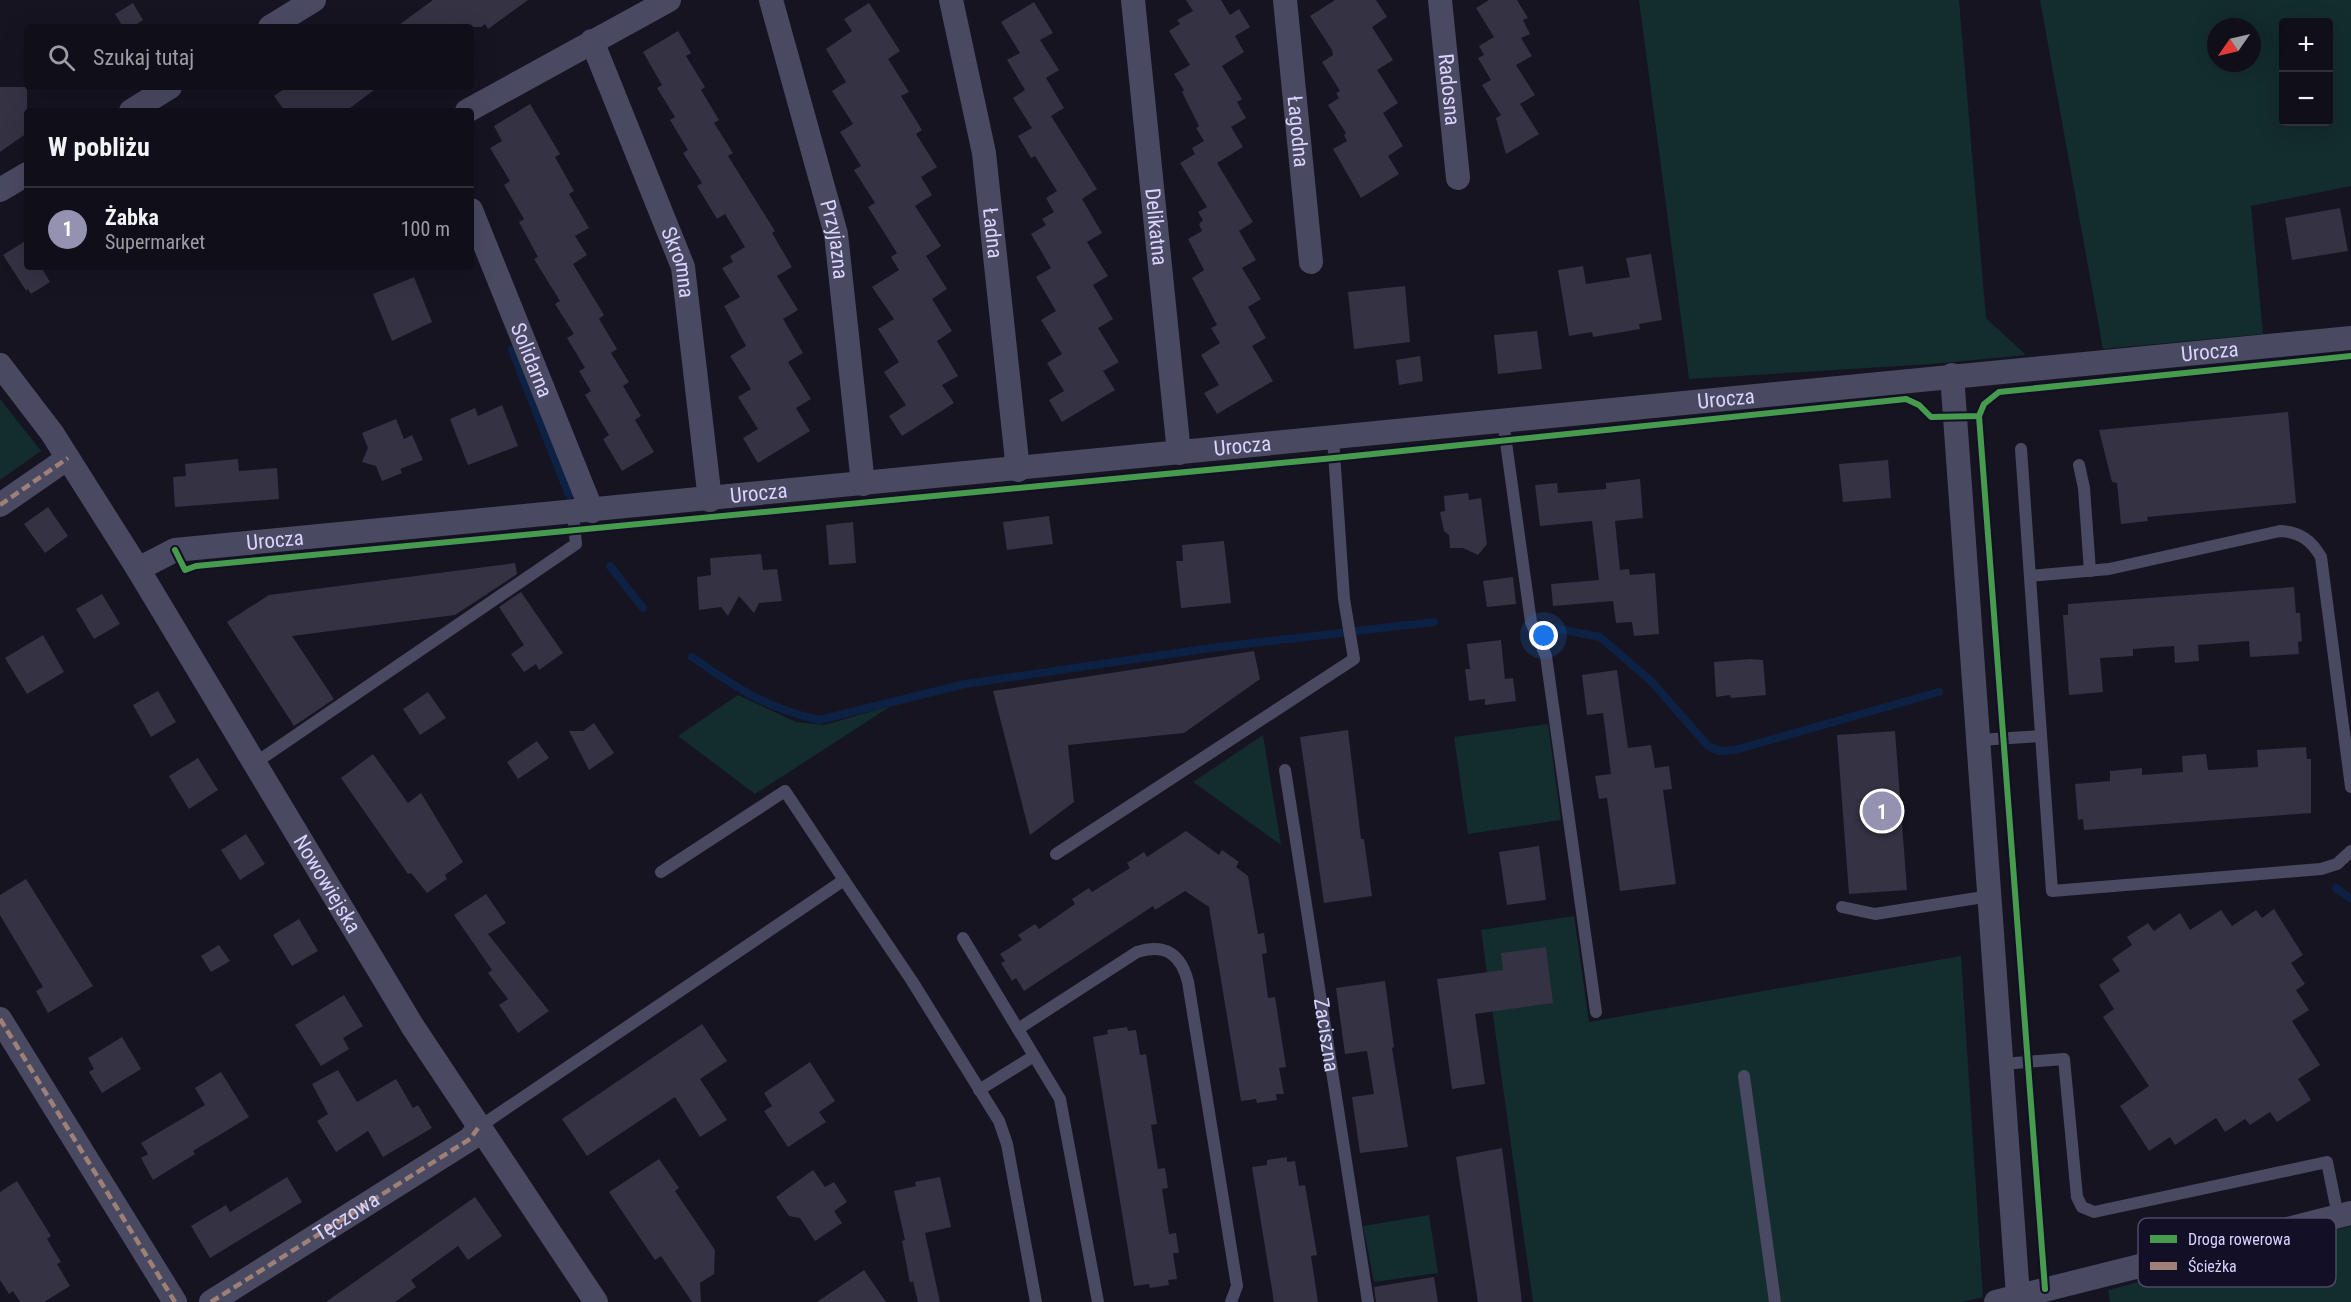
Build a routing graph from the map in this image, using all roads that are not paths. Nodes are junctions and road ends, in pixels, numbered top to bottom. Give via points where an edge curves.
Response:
1 (314, 0) edge
2 (669, 0) edge
3 (771, 0) edge
4 (951, 0) edge
5 (1133, 0) edge
6 (1286, 0) edge
7 (1440, 0) edge
8 (275, 24) edge
9 (592, 41) junction
10 (165, 90) edge
11 (136, 108) edge
12 (472, 108) edge
13 (24, 176) edge
14 (1458, 178) dead end
15 (0, 190) edge
16 (474, 218) edge
17 (1311, 262) dead end
18 (2351, 338) edge
19 (0, 365) edge
20 (1952, 375) junction
21 (1503, 421) junction
22 (1333, 438) junction
23 (2021, 449) dead end
24 (1179, 453) junction
25 (68, 458) junction
26 (2079, 465) dead end
27 (1018, 470) junction
28 (863, 484) junction
29 (710, 500) junction
30 (0, 505) edge
31 (583, 512) junction
32 (138, 568) junction
33 (2090, 571) junction
34 (2030, 576) junction
35 (2041, 736) junction
36 (1979, 740) junction
37 (255, 764) junction
38 (1285, 770) dead end
39 (2351, 787) edge
40 (2351, 851) edge
41 (1056, 854) dead end
42 (661, 872) dead end
43 (844, 880) junction
44 (1990, 896) junction
45 (1842, 907) dead end
46 (963, 938) dead end
47 (1596, 1012) dead end
48 (0, 1019) edge
49 (1018, 1029) junction
50 (1034, 1056) junction
51 (2002, 1064) junction
52 (1744, 1076) dead end
53 (979, 1090) junction
54 (479, 1127) junction
55 (2345, 1214) edge
56 (2329, 1218) edge
57 (2138, 1266) edge
58 (2007, 1299) edge
59 (175, 1302) edge
60 (211, 1302) edge
61 (596, 1302) edge
62 (1036, 1302) edge
63 (1098, 1302) edge
64 (1231, 1302) edge
65 (1368, 1302) edge
66 (1775, 1302) edge

1 - 8 street
2 - 9 street
3 - 28 street, Przyjazna via 836,234
4 - 27 street, Ładna via 984,153
5 - 24 street, Delikatna
6 - 17 street, Łagodna
7 - 14 street, Radosna
9 - 12 street
9 - 29 street, Skromna via 683,267
10 - 11 street
13 - 15 street
16 - 31 street, Solidarna
18 - 20 street, Urocza
19 - 25 street, Nowowiejska
20 - 21 street, Urocza
20 - 36 street
21 - 22 street, Urocza
21 - 47 lane via 1531,622 1546,656
22 - 24 street, Urocza
22 - 41 lane via 1354,659
23 - 34 lane
24 - 27 street, Urocza
25 - 30 street
25 - 32 street, Nowowiejska
26 - 33 lane
27 - 28 street, Urocza
28 - 29 street, Urocza
29 - 31 street, Urocza
31 - 32 street, Urocza via 175,550
31 - 37 lane via 576,544
32 - 37 street, Nowowiejska
33 - 34 lane
33 - 39 lane via 2280,531 2302,536 2314,544 2321,557
34 - 35 lane
35 - 36 lane
35 - 40 lane via 2052,891 2321,870 2337,864
36 - 44 street
37 - 54 street, Nowowiejska
38 - 65 lane, Zaciszna
42 - 43 lane via 785,791
43 - 53 lane
43 - 54 lane
44 - 45 lane via 1875,914
44 - 51 street
46 - 49 lane
48 - 59 street
49 - 50 lane
49 - 64 lane via 1137,952 1161,948 1178,960 1188,982 1237,1286
50 - 53 lane
50 - 63 lane via 1060,1099
51 - 55 lane via 2064,1059 2077,1197 2082,1207 2094,1212 2327,1162
51 - 58 street
52 - 66 lane
53 - 62 lane via 999,1121 1007,1144
54 - 60 street, Tęczowa via 470,1139
54 - 61 street, Nowowiejska
55 - 56 street
57 - 58 street

